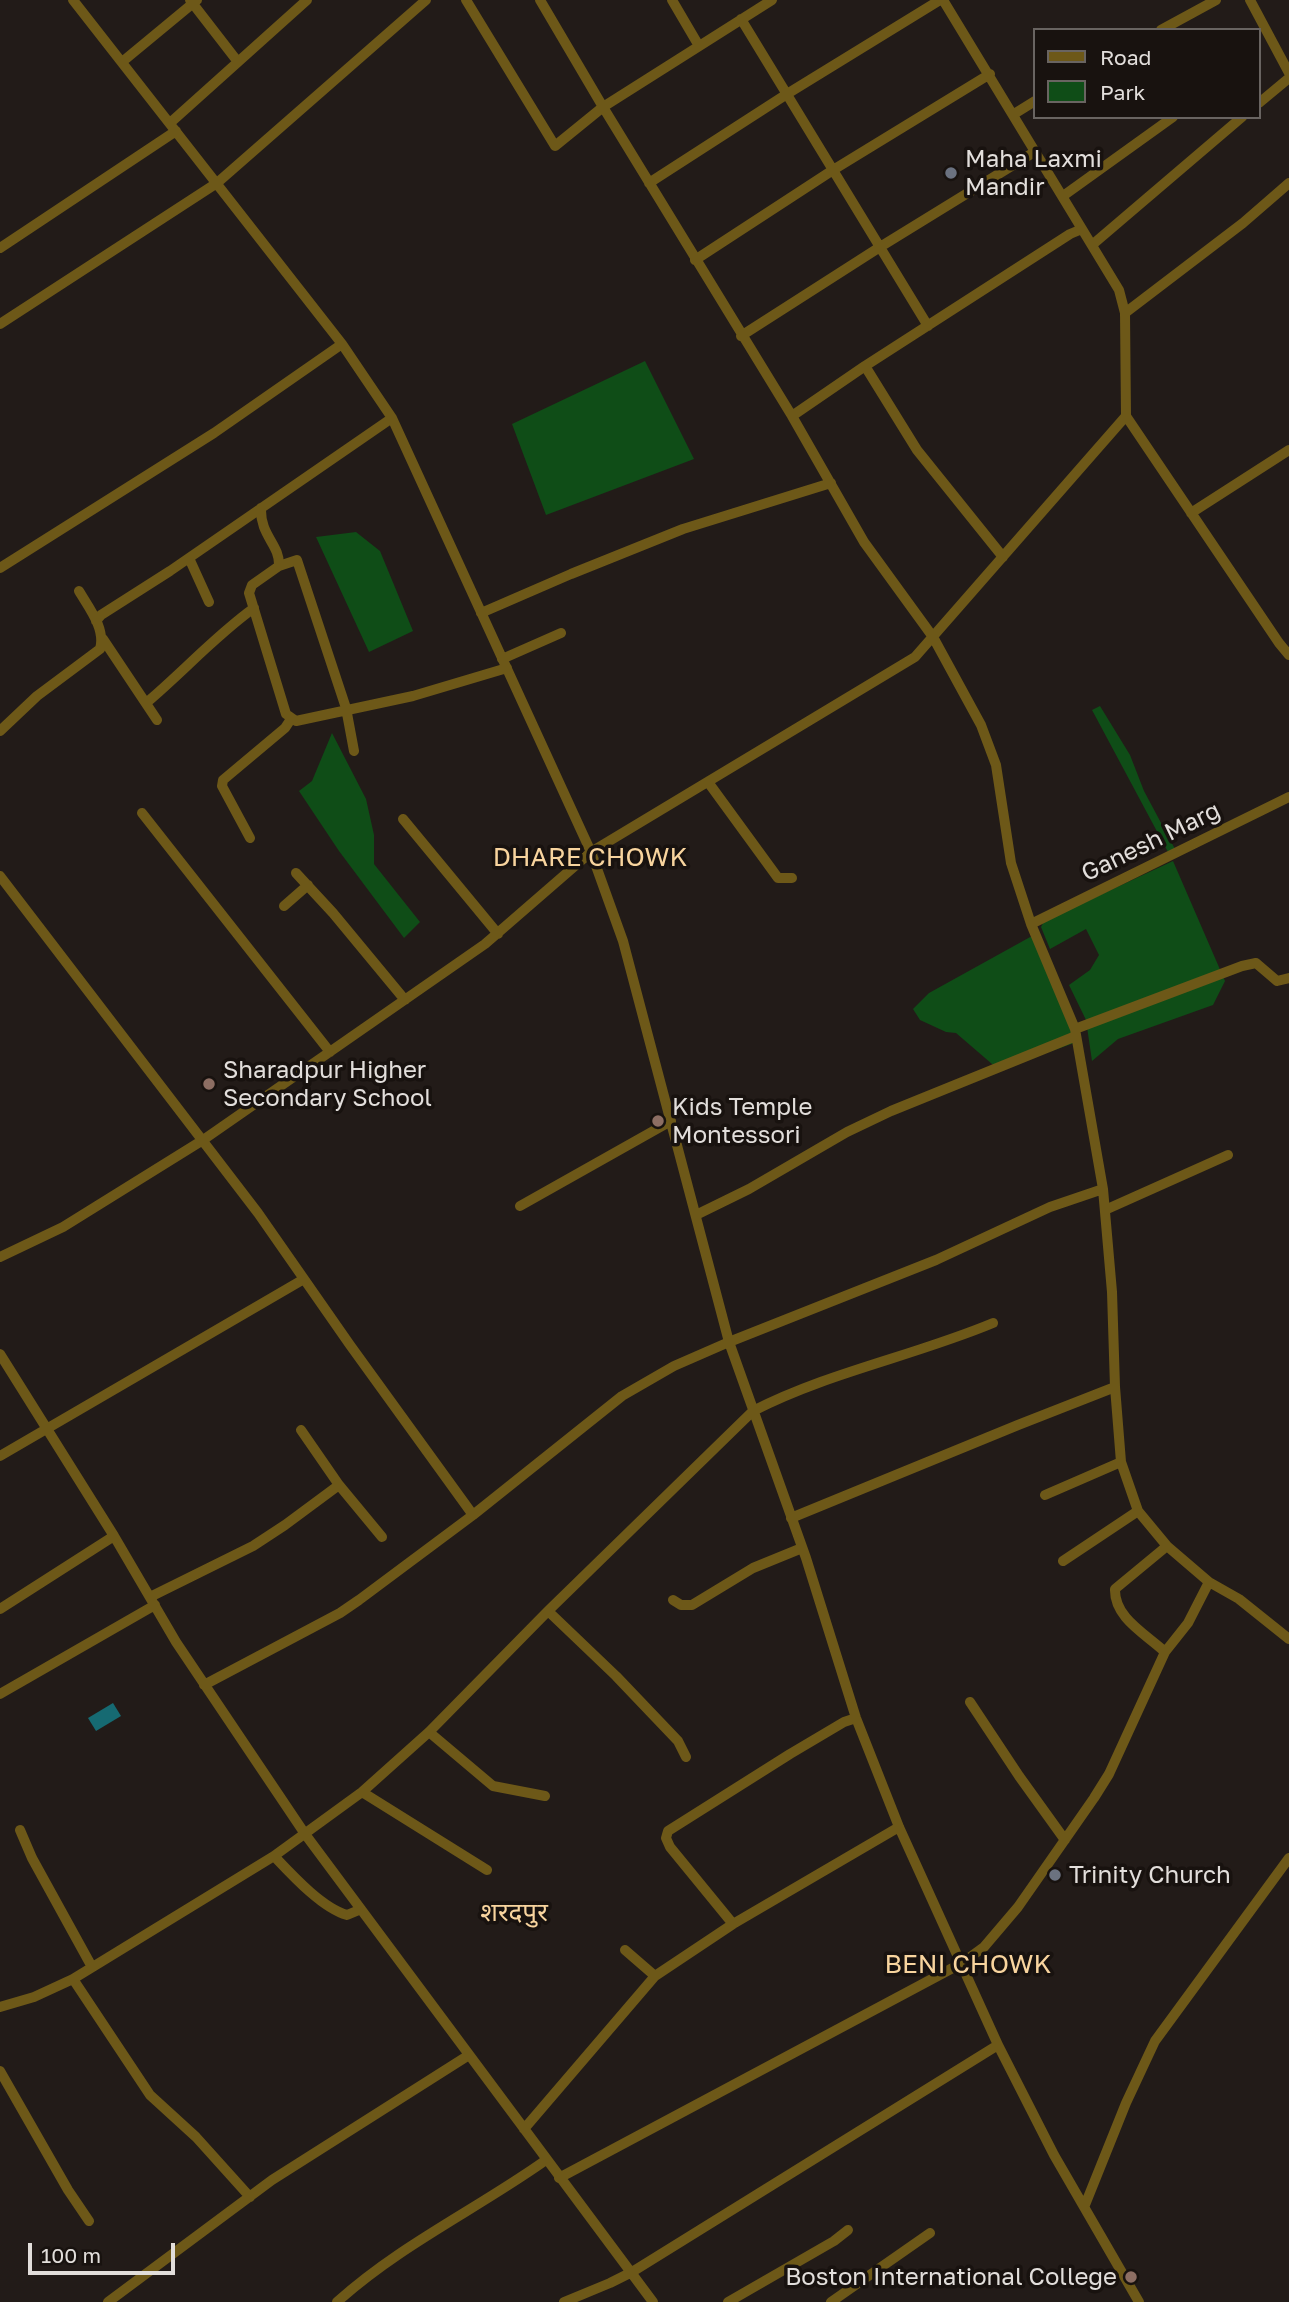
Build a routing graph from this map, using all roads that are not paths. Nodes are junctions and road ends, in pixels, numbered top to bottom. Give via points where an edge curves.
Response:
1 (307, 0) edge
2 (426, 0) edge
3 (466, 0) edge
4 (555, 0) edge
5 (672, 0) edge
6 (772, 0) edge
7 (942, 0) edge
8 (1216, 0) edge
9 (1250, 0) edge
10 (76, 1) edge
11 (193, 1) edge
12 (542, 4) edge
13 (741, 19) junction
14 (1165, 28) edge
15 (699, 46) junction
16 (122, 62) junction
17 (237, 62) junction
18 (990, 74) junction
19 (1289, 75) edge
20 (787, 94) junction
21 (1261, 101) edge
22 (1034, 102) edge
23 (603, 107) junction
24 (1014, 114) junction
25 (1169, 119) edge
26 (1240, 119) edge
27 (173, 127) junction
28 (1036, 151) junction
29 (833, 170) junction
30 (216, 183) junction
31 (649, 183) junction
32 (1289, 183) edge
33 (1063, 196) junction
34 (1082, 229) junction
35 (1092, 245) junction
36 (880, 247) junction
37 (0, 248) edge
38 (695, 260) junction
39 (1125, 313) junction
40 (0, 324) edge
41 (928, 326) junction
42 (741, 336) junction
43 (342, 344) junction
44 (865, 366) junction
45 (792, 416) junction
46 (1126, 416) junction
47 (392, 418) junction
48 (1289, 450) edge
49 (831, 483) junction
50 (261, 508) junction
51 (1191, 513) junction
52 (1003, 557) junction
53 (189, 558) junction
54 (279, 566) junction
55 (0, 568) edge
56 (79, 591) dead end
57 (209, 602) dead end
58 (254, 608) junction
59 (481, 613) junction
60 (96, 621) junction
61 (561, 632) dead end
62 (933, 637) junction
63 (103, 639) junction
64 (1289, 655) edge
65 (505, 663) junction
66 (146, 703) junction
67 (346, 711) junction
68 (291, 719) junction
69 (157, 720) dead end
70 (0, 731) edge
71 (354, 751) dead end
72 (708, 782) junction
73 (1289, 797) edge
74 (142, 813) dead end
75 (403, 819) dead end
76 (250, 838) dead end
77 (591, 852) junction
78 (296, 873) dead end
79 (0, 876) edge
80 (792, 878) dead end
81 (308, 885) junction
82 (284, 906) dead end
83 (1031, 924) junction
84 (498, 934) junction
85 (1289, 978) edge
86 (405, 1000) junction
87 (1075, 1032) junction
88 (330, 1052) junction
89 (671, 1121) junction
90 (203, 1140) junction
91 (1228, 1155) dead end
92 (1103, 1189) junction
93 (520, 1206) dead end
94 (1105, 1210) junction
95 (695, 1215) junction
96 (0, 1257) edge
97 (304, 1279) junction
98 (993, 1323) dead end
99 (729, 1342) junction
100 (0, 1354) edge
101 (1115, 1387) junction
102 (754, 1411) junction
103 (46, 1428) junction
104 (301, 1430) dead end
105 (0, 1456) edge
106 (1121, 1462) junction
107 (339, 1485) junction
108 (1045, 1495) dead end
109 (1138, 1511) junction
110 (473, 1515) junction
111 (791, 1518) junction
112 (114, 1536) junction
113 (382, 1536) dead end
114 (1167, 1546) junction
115 (802, 1548) junction
116 (1063, 1561) dead end
117 (1209, 1583) junction
118 (673, 1600) dead end
119 (153, 1601) junction
120 (0, 1609) edge
121 (548, 1611) junction
122 (1289, 1639) edge
123 (1166, 1652) junction
124 (204, 1685) junction
125 (0, 1694) edge
126 (970, 1702) dead end
127 (856, 1718) junction
128 (429, 1732) junction
129 (686, 1757) dead end
130 (362, 1792) junction
131 (545, 1797) dead end
132 (899, 1827) junction
133 (20, 1830) dead end
134 (305, 1834) junction
135 (1065, 1840) junction
136 (274, 1856) junction
137 (1289, 1860) edge
138 (487, 1870) dead end
139 (359, 1910) junction
140 (733, 1924) junction
141 (625, 1950) dead end
142 (962, 1963) junction
143 (92, 1967) junction
144 (655, 1976) junction
145 (73, 1979) junction
146 (0, 2007) edge
147 (998, 2045) junction
148 (469, 2055) junction
149 (0, 2071) edge
150 (524, 2129) junction
151 (546, 2160) junction
152 (559, 2178) junction
153 (250, 2197) junction
154 (1085, 2205) junction
155 (89, 2221) dead end
156 (848, 2230) dead end
157 (930, 2233) dead end
158 (632, 2272) junction
159 (341, 2300) edge
160 (108, 2302) edge
161 (564, 2302) edge
162 (653, 2302) edge
163 (728, 2302) edge
164 (831, 2302) edge
165 (1139, 2302) edge

1 - 17 street
2 - 30 street
3 - 23 street via 555,146
4 - 12 street
5 - 15 street
6 - 13 street
7 - 18 street
7 - 20 street
8 - 14 street
9 - 19 street
10 - 16 street
11 - 16 street
11 - 17 street
12 - 23 street
13 - 15 street
13 - 20 street
15 - 23 street
16 - 27 street
17 - 27 street
18 - 24 street
18 - 29 street
19 - 21 street
20 - 29 street
20 - 31 street
22 - 24 street
23 - 31 street
24 - 28 street
25 - 33 street
26 - 35 street
27 - 30 street
27 - 37 street
28 - 33 street
28 - 36 street
29 - 36 street
29 - 38 street
30 - 40 street
30 - 43 street
31 - 38 street
32 - 39 street
33 - 34 street
34 - 35 street
34 - 41 street
35 - 39 street via 1119,290
36 - 41 street
36 - 42 street
38 - 42 street
39 - 46 street
41 - 44 street
42 - 45 street
43 - 47 street
43 - 55 street via 214,433
44 - 45 street
44 - 52 street via 917,450
45 - 49 street
46 - 51 street
46 - 52 street
47 - 50 street
47 - 59 street
48 - 51 street
49 - 59 street via 683,530
49 - 62 street via 864,542
50 - 53 street
50 - 54 street via 261,524
51 - 64 street
52 - 62 street
53 - 57 street
53 - 60 street
54 - 58 street via 252,584 249,593
54 - 67 street via 297,559
56 - 60 street
58 - 66 street
58 - 68 street
59 - 65 street
60 - 63 street
61 - 65 street
62 - 72 street via 915,657
62 - 83 street via 981,725 996,765 1011,863
63 - 66 street
63 - 70 street via 100,649 37,696
65 - 67 street via 413,696
65 - 77 street
66 - 69 street
67 - 68 street
67 - 71 street
68 - 76 street via 223,780
72 - 77 street
72 - 80 street via 778,878
73 - 83 street, Ganesh Marg
74 - 88 street
75 - 84 street
77 - 84 street
77 - 89 street via 623,942
78 - 81 street
79 - 90 street
81 - 82 street
81 - 86 street
83 - 87 street
84 - 86 street
85 - 87 street via 1277,981 1256,963 1242,965
86 - 88 street
87 - 92 street
87 - 95 street via 847,1132
88 - 90 street
89 - 93 street
89 - 95 street
90 - 96 street via 63,1227
90 - 97 street
91 - 94 street
92 - 94 street
92 - 99 street
94 - 101 street
95 - 99 street
97 - 103 street
97 - 110 street
98 - 102 street via 783,1396
99 - 102 street
99 - 110 street via 622,1396
100 - 103 street
101 - 106 street
101 - 111 street
102 - 111 street
102 - 121 street
103 - 105 street
103 - 112 street
104 - 107 street
106 - 108 street
106 - 109 street
107 - 113 street
107 - 119 street via 253,1546
109 - 114 street
109 - 116 street
110 - 124 street via 340,1613
111 - 115 street
112 - 119 street
112 - 120 street
114 - 117 street
114 - 123 street via 1115,1589 1114,1602 1121,1614
115 - 118 street via 753,1568 692,1605
115 - 127 street
117 - 122 street via 1239,1599
117 - 123 street
119 - 124 street
119 - 125 street
121 - 128 street
121 - 129 street via 678,1741
123 - 135 street via 1108,1774
124 - 134 street
126 - 135 street
127 - 132 street
127 - 140 street via 668,1831 670,1847
128 - 130 street
128 - 131 street via 492,1786
130 - 134 street
130 - 138 street
132 - 140 street
132 - 142 street
133 - 143 street
134 - 136 street
134 - 139 street
135 - 142 street via 1018,1908 984,1947
136 - 139 street via 331,1908 347,1915
136 - 143 street
137 - 154 street via 1154,2041
139 - 148 street
140 - 144 street
141 - 144 street
142 - 147 street
142 - 152 street
143 - 145 street
144 - 150 street
145 - 146 street
145 - 153 street via 157,2105 196,2137
147 - 154 street
147 - 158 street
148 - 150 street
148 - 153 street
149 - 155 street
150 - 151 street
151 - 152 street
151 - 159 street via 393,2256
152 - 158 street
153 - 160 street
154 - 165 street
156 - 163 street
157 - 164 street
158 - 161 street
158 - 162 street

